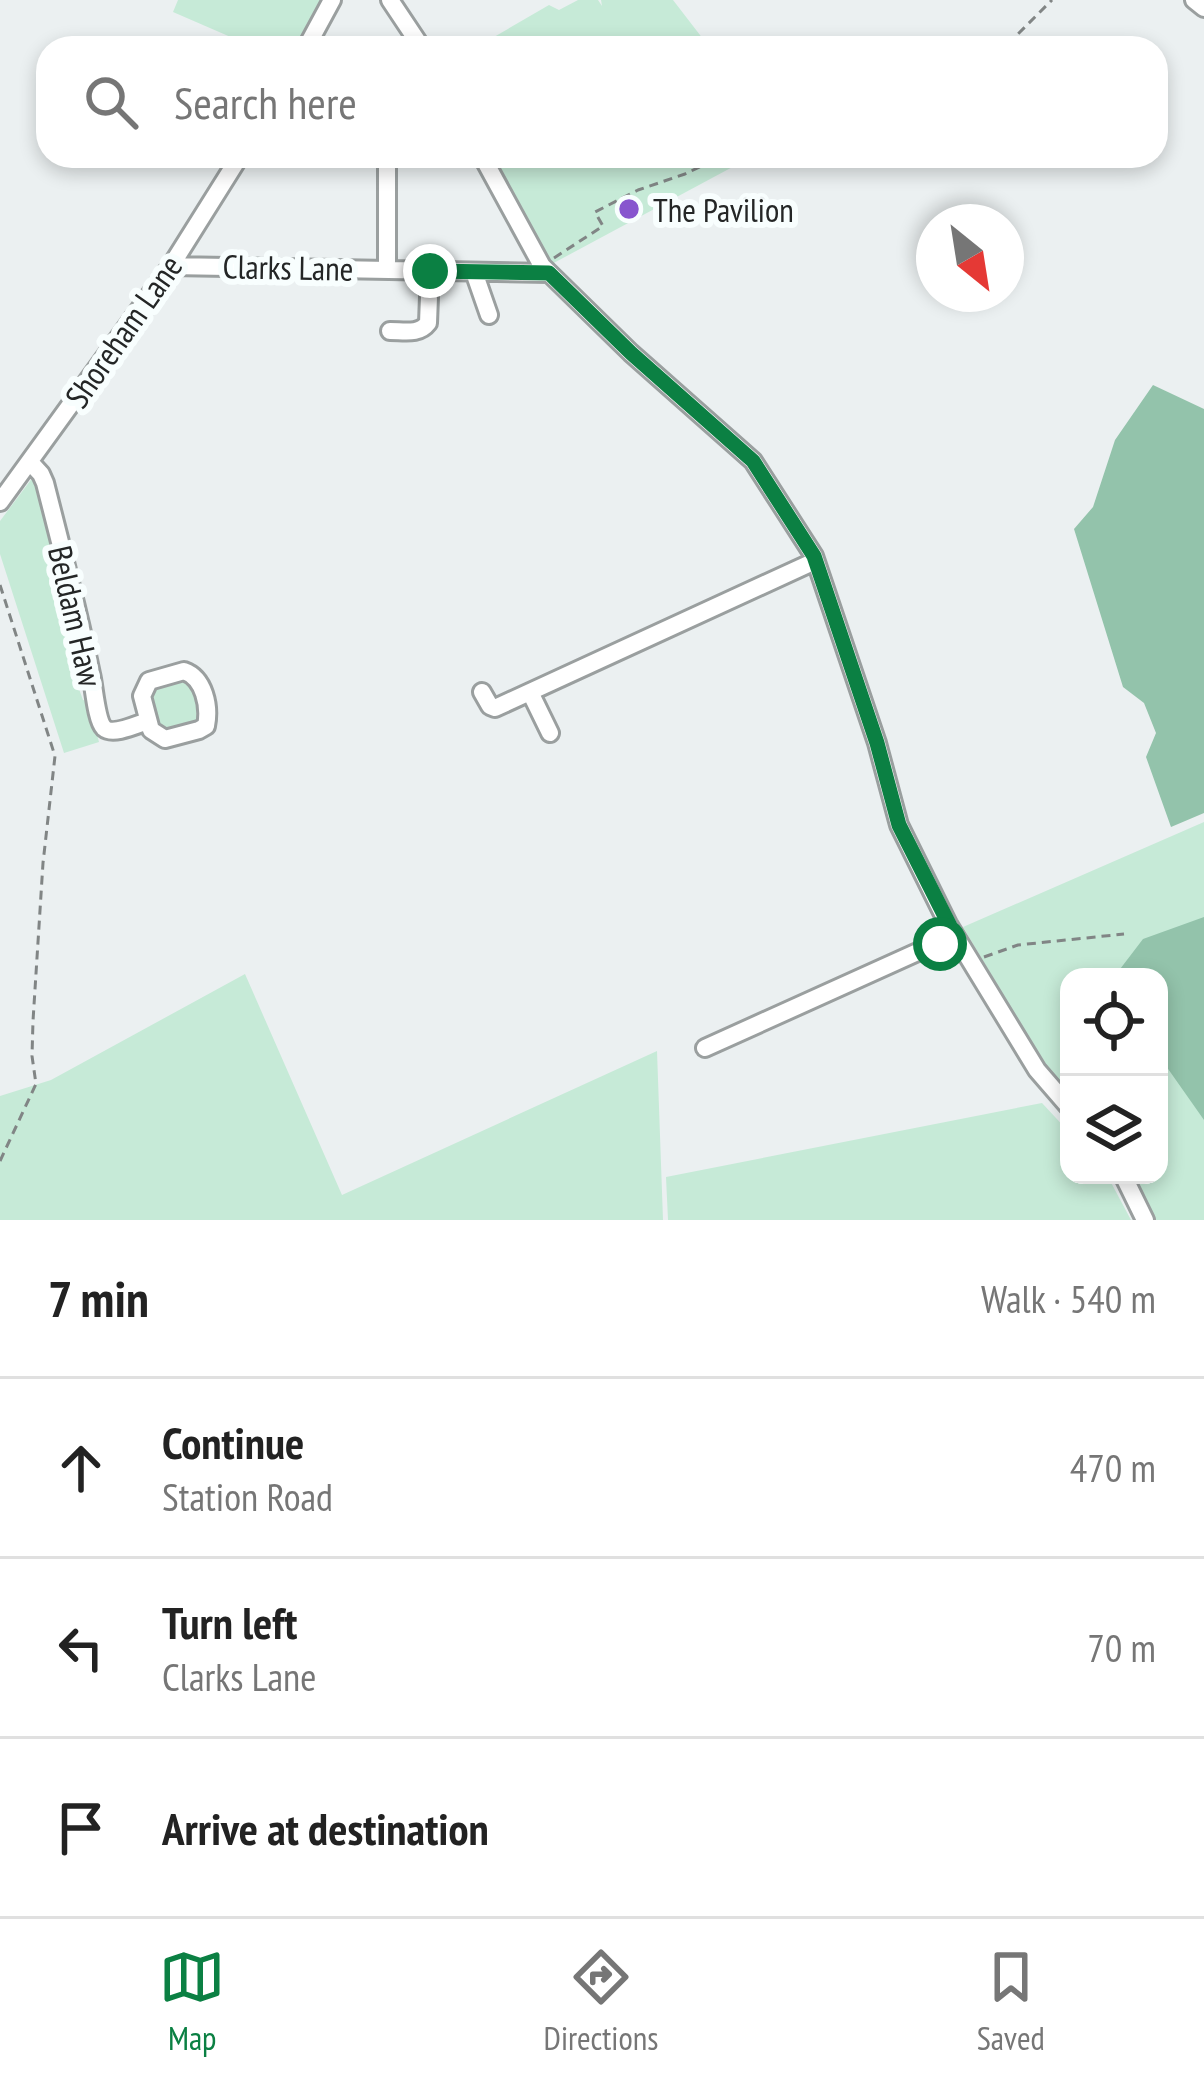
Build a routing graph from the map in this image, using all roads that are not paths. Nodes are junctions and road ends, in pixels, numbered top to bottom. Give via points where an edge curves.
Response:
1 (332, 0) edge
2 (390, 0) edge
3 (1194, 0) edge
4 (1204, 8) edge
5 (312, 36) edge
6 (414, 36) edge
7 (232, 168) edge
8 (387, 168) edge
9 (489, 168) edge
10 (171, 266) junction
11 (387, 268) junction
12 (545, 270) junction
13 (430, 271) junction
14 (474, 272) junction
15 (489, 315) dead end
16 (390, 331) dead end
17 (30, 462) junction
18 (0, 502) edge
19 (815, 561) junction
20 (482, 692) dead end
21 (530, 692) junction
22 (148, 721) junction
23 (550, 733) dead end
24 (957, 940) junction
25 (705, 1048) dead end
26 (1060, 1097) edge
27 (1127, 1184) edge
28 (1144, 1220) edge

1 - 5 street
2 - 6 street
3 - 4 street
7 - 10 street, Shoreham Lane
8 - 11 street
9 - 12 street
10 - 11 street, Clarks Lane
10 - 17 street, Shoreham Lane
11 - 13 street, Clarks Lane
12 - 14 street, Clarks Lane
12 - 19 street via 753,461
13 - 14 street, Clarks Lane
13 - 16 street via 426,327
14 - 15 street
17 - 18 street, Shoreham Lane
17 - 22 street, Beldam Haw via 45,483 104,728
19 - 21 street
19 - 24 street via 899,825
20 - 21 street via 495,708
21 - 23 street
22 - 22 street, Beldam Haw via 165,739 206,726 194,674 148,681
24 - 25 street
24 - 26 street
27 - 28 street

